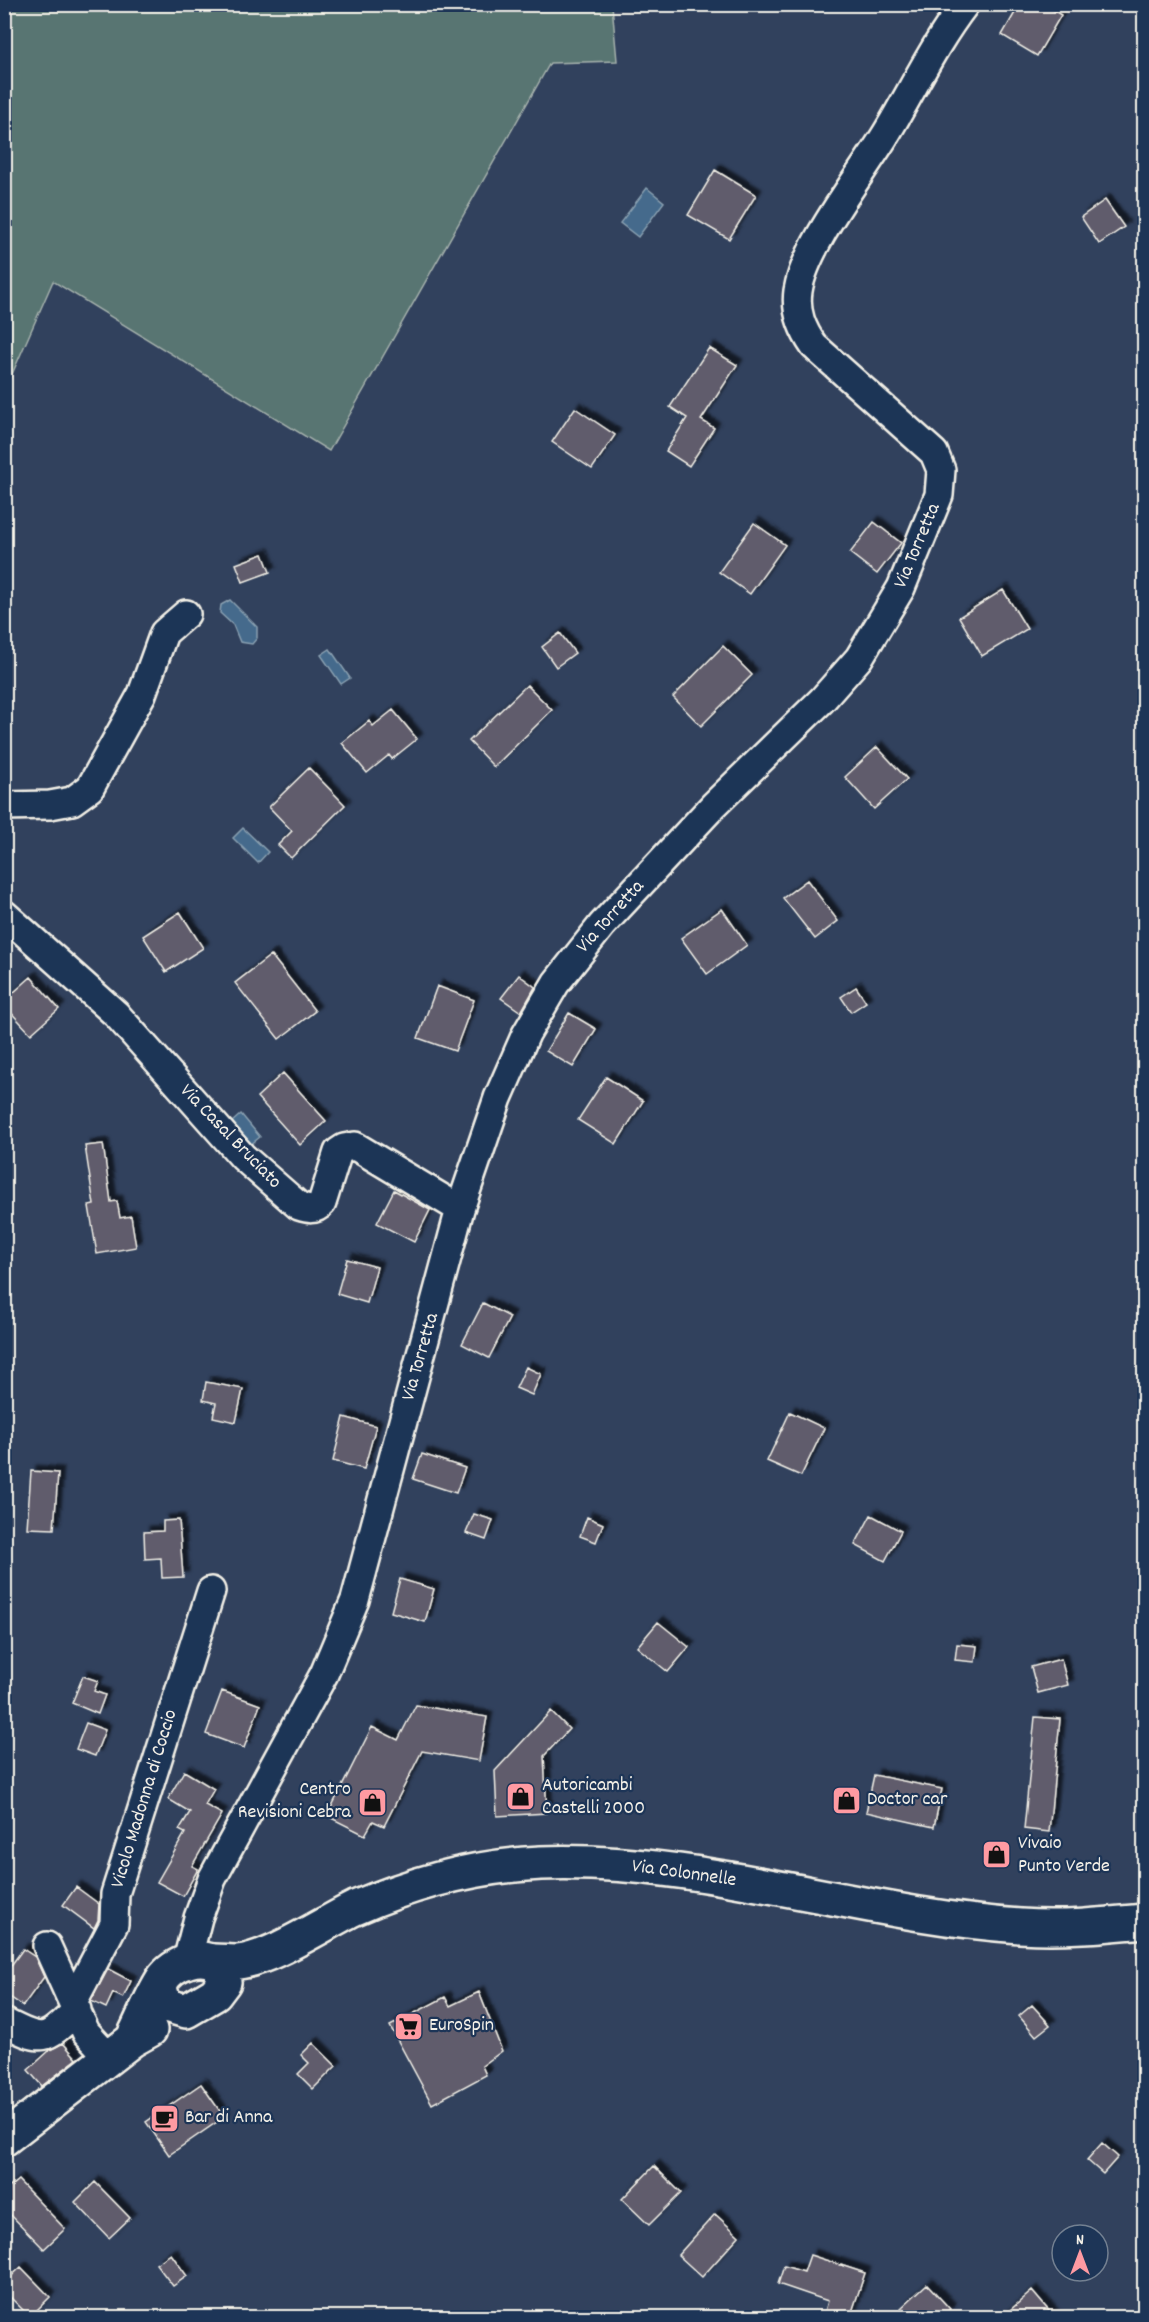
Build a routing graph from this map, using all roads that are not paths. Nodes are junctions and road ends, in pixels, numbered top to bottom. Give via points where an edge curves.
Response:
1 (965, 4) edge
2 (186, 614) dead end
3 (4, 806) edge
4 (4, 914) edge
5 (460, 1209) junction
6 (211, 1591) dead end
7 (1144, 1921) edge
8 (47, 1946) dead end
9 (205, 1969) junction
10 (75, 2006) junction
11 (186, 2011) junction
12 (4, 2022) edge
13 (121, 2049) junction
14 (4, 2139) edge

1 - 5 street, Via Torretta via 817,242 798,291 801,324 814,346 931,450 939,463 939,495 910,569 881,625 848,672 714,805 569,964 539,1010 512,1064
2 - 3 street via 164,633 142,694 90,788 72,801
4 - 5 street, Via Casal Bruciato via 116,1014 243,1156 299,1206 317,1208 322,1203 338,1152 355,1146
5 - 9 street, Via Torretta via 355,1600 321,1680 212,1879 201,1908
6 - 10 street, Vicolo Madonna di Coccio via 115,1894 114,1924
7 - 9 main road, Via Colonnelle via 1058,1927 991,1923 897,1911 652,1868 531,1864 465,1872 415,1885 356,1908 262,1954
8 - 10 street
9 - 11 main road, Via Colonnelle via 215,1994
9 - 11 main road via 160,1989 165,2005
9 - 13 main road, Via Colonnelle
10 - 12 street, Vicolo Madonna di Coccio via 53,2032 39,2037
10 - 13 street via 86,2032
11 - 13 main road, Via Colonnelle
13 - 14 main road, Via Colonnelle

